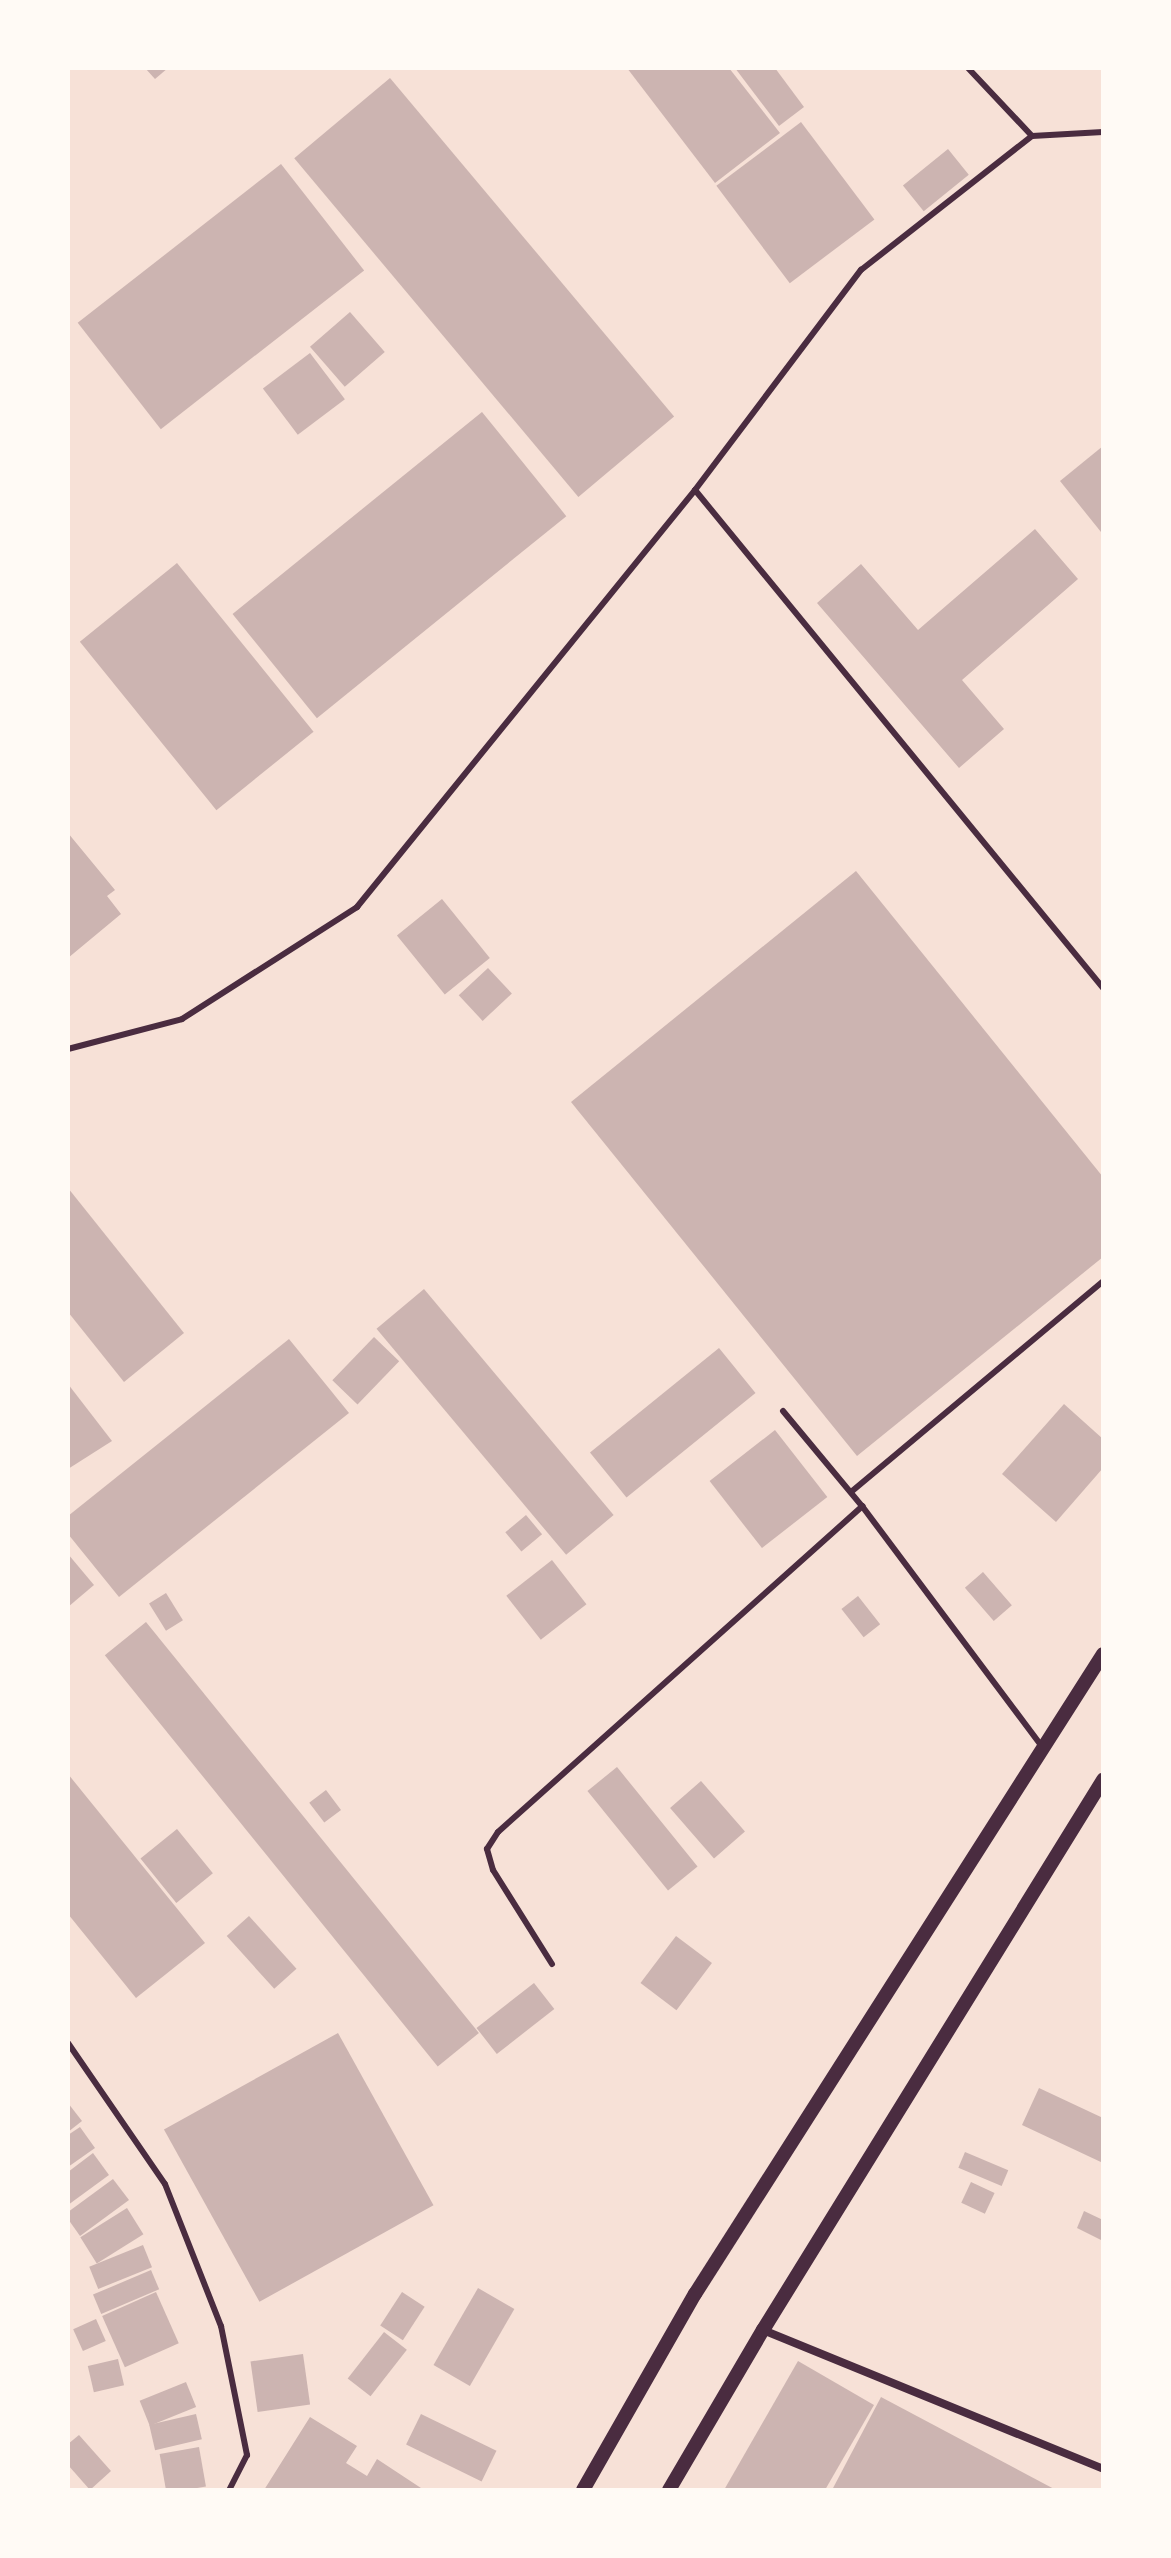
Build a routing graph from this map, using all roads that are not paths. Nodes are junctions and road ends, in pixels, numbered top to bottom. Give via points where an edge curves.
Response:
1 (968, 68) edge
2 (1103, 132) edge
3 (1032, 136) junction
4 (695, 490) junction
5 (1103, 988) edge
6 (68, 1049) edge
7 (1103, 1281) edge
8 (783, 1411) dead end
9 (851, 1492) junction
10 (862, 1506) junction
11 (1103, 1654) edge
12 (1043, 1748) junction
13 (1103, 1780) edge
14 (552, 1964) dead end
15 (68, 2043) edge
16 (763, 2330) junction
17 (1103, 2469) edge
18 (229, 2490) edge
19 (583, 2490) edge
20 (669, 2490) edge

1 - 3 lane
2 - 3 lane
3 - 4 lane via 861,270
4 - 5 lane
4 - 6 lane via 357,907 182,1019
7 - 9 lane
8 - 9 lane
9 - 10 lane
10 - 12 lane
10 - 14 lane via 498,1832 487,1849 493,1870
11 - 12 street
12 - 19 street via 695,2294
13 - 16 street
15 - 18 lane via 165,2184 221,2326 247,2455
16 - 17 street
16 - 20 street

